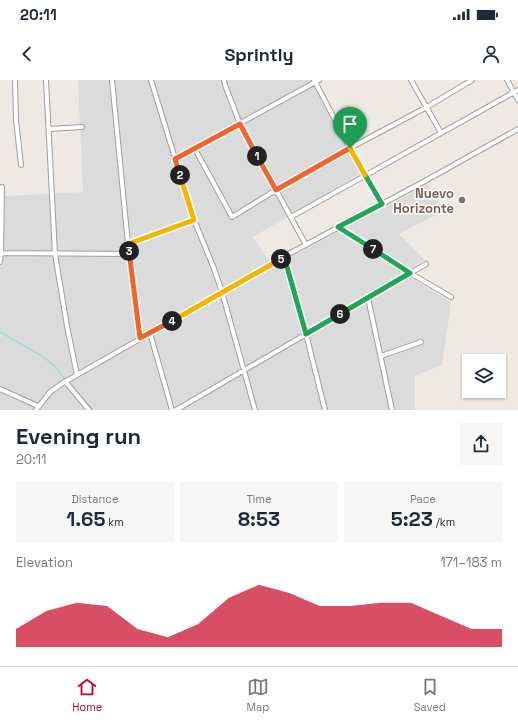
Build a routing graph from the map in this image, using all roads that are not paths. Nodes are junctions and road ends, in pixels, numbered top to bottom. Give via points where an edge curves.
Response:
1 (15, 80) edge
2 (46, 80) edge
3 (112, 80) edge
4 (151, 80) edge
5 (224, 80) edge
6 (412, 80) edge
7 (472, 80) edge
8 (507, 80) edge
9 (316, 81) edge
10 (516, 91) edge
11 (518, 100) edge
12 (427, 107) junction
13 (240, 124) junction
14 (82, 127) dead end
15 (49, 129) junction
16 (518, 129) edge
17 (442, 133) junction
18 (350, 148) junction
19 (195, 149) junction
20 (175, 159) junction
21 (22, 165) dead end
22 (366, 175) junction
23 (2, 187) dead end
24 (276, 190) junction
25 (382, 204) junction
26 (291, 217) junction
27 (194, 220) junction
28 (338, 227) junction
29 (128, 244) junction
30 (306, 245) junction
31 (0, 253) edge
32 (55, 254) junction
33 (129, 254) junction
34 (284, 256) junction
35 (0, 262) edge
36 (426, 264) dead end
37 (410, 273) junction
38 (222, 292) junction
39 (451, 297) dead end
40 (368, 298) junction
41 (150, 334) junction
42 (306, 334) junction
43 (140, 338) junction
44 (421, 342) dead end
45 (381, 356) junction
46 (243, 370) junction
47 (77, 375) junction
48 (66, 382) junction
49 (0, 389) edge
50 (37, 408) edge
51 (89, 410) edge
52 (172, 410) edge
53 (176, 410) edge
54 (255, 410) edge
55 (325, 410) edge
56 (392, 410) edge

1 - 21 street via 16,120
2 - 15 street
3 - 29 street
4 - 20 street
5 - 13 street
6 - 12 street
7 - 12 street
8 - 10 street
9 - 13 street
9 - 18 street
10 - 11 street
10 - 17 street
12 - 17 street
12 - 18 street
13 - 19 street
13 - 24 street
14 - 15 street
15 - 32 street
16 - 25 street
17 - 22 street
18 - 22 street
18 - 24 street
19 - 20 street
19 - 24 street via 232,217
20 - 27 street
22 - 25 street
22 - 26 street
23 - 31 street
24 - 26 street
25 - 28 street
26 - 30 street
27 - 29 street
27 - 38 street
28 - 30 street
28 - 37 street
29 - 33 street
30 - 34 street
31 - 32 street
31 - 35 street
32 - 33 street
32 - 47 street
33 - 43 street
34 - 38 street
34 - 42 street
36 - 37 street
37 - 39 street
37 - 40 street
38 - 41 street
38 - 46 street
40 - 42 street
40 - 45 street
41 - 43 street
41 - 52 street
42 - 46 street
42 - 55 street
43 - 47 street
44 - 45 street
45 - 56 street
46 - 53 street
46 - 54 street
47 - 48 street
48 - 50 street via 50,392
48 - 51 street
49 - 50 street

